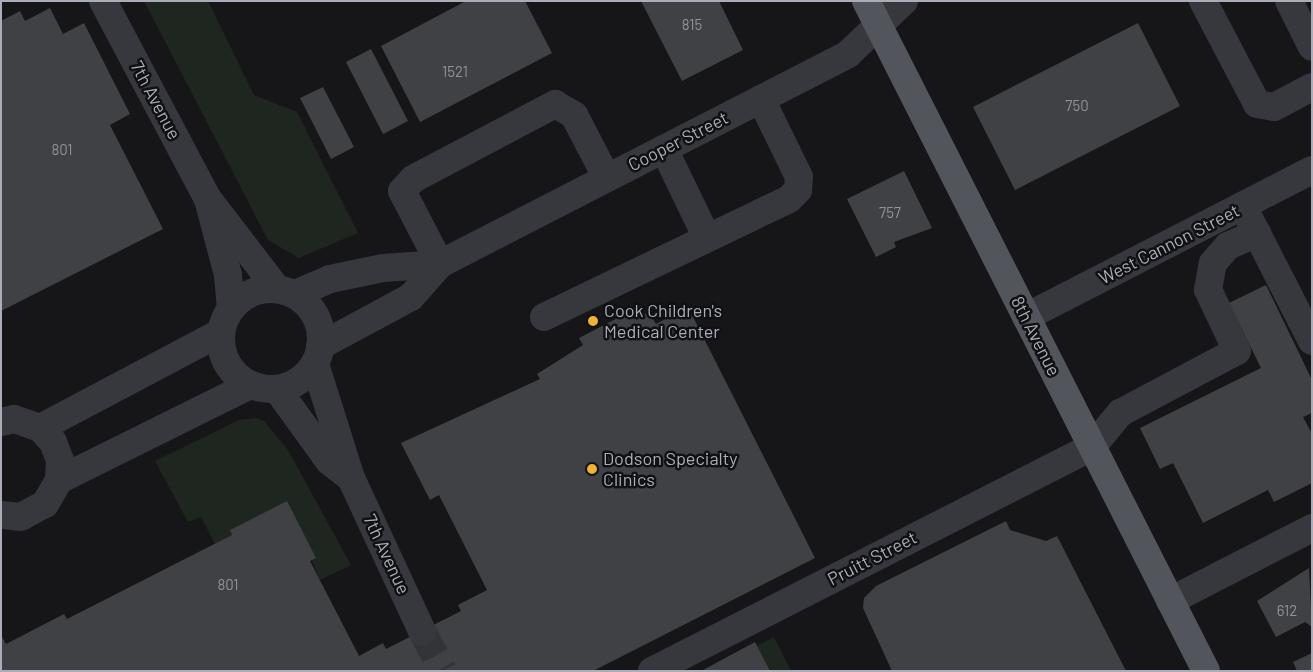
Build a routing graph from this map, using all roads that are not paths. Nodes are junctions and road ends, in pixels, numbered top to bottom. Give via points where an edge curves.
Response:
1 (104, 1) edge
2 (904, 1) edge
3 (1203, 1) edge
4 (1289, 1) edge
5 (872, 12) edge
6 (1312, 47) edge
7 (1312, 87) edge
8 (761, 99) junction
9 (664, 149) junction
10 (1312, 170) edge
11 (607, 178) junction
12 (208, 199) junction
13 (1243, 206) junction
14 (1257, 233) junction
15 (707, 238) junction
16 (440, 264) junction
17 (286, 292) junction
18 (1026, 317) junction
19 (544, 318) dead end
20 (226, 320) junction
21 (1312, 341) edge
22 (318, 355) junction
23 (250, 385) junction
24 (277, 389) junction
25 (1, 422) edge
26 (40, 428) junction
27 (1092, 447) junction
28 (351, 478) junction
29 (59, 480) junction
30 (1, 515) edge
31 (1312, 528) edge
32 (1170, 601) junction
33 (422, 630) tunnel mouth
34 (652, 671) edge
35 (1206, 671) edge

1 - 12 street, 7th Avenue
2 - 5 street, Cooper Street
3 - 7 street via 1257,104 1274,107
4 - 6 street
5 - 8 street, Cooper Street via 848,54
5 - 18 main road, 8th Avenue
8 - 9 street, Cooper Street
8 - 15 street via 799,177 798,190 789,199
9 - 11 street, Cooper Street
9 - 15 street
10 - 13 street, West Cannon Street
11 - 16 street, Cooper Street
11 - 16 street via 574,115 555,104 413,179 402,191
12 - 17 street, 7th Avenue
12 - 20 street, 7th Avenue via 228,275
13 - 14 street
13 - 18 street, West Cannon Street
14 - 21 street
14 - 27 street via 1228,246 1213,263 1208,290 1237,352 1120,413
15 - 19 street
16 - 17 street, Cooper Street via 383,268
16 - 22 street, Cooper Street via 412,297
17 - 20 street via 252,292
17 - 22 street, 7th Avenue via 316,316
18 - 27 main road, 8th Avenue
20 - 23 street, 7th Avenue via 224,357
20 - 26 street
22 - 24 street via 305,376
22 - 28 street, 7th Avenue
23 - 24 street
23 - 29 street
24 - 28 street, 7th Avenue via 329,461
25 - 26 street via 14,419
26 - 29 street via 53,442 60,460
27 - 32 main road, 8th Avenue
27 - 34 street, Pruitt Street
28 - 33 street, 7th Avenue
29 - 30 street via 45,504 20,517
31 - 32 street
32 - 35 main road, 8th Avenue

